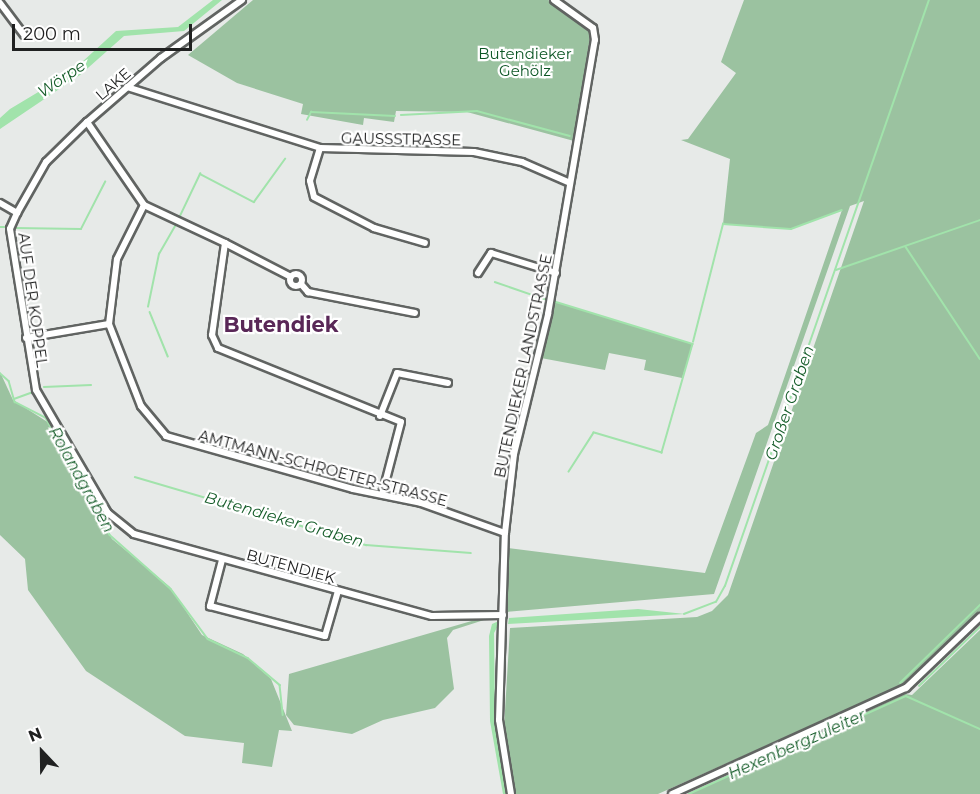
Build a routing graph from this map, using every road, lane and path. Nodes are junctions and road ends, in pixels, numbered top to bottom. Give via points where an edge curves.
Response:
1 (242, 0) edge
2 (554, 0) edge
3 (0, 3) edge
4 (24, 35) dead end
5 (128, 87) junction
6 (87, 122) junction
7 (320, 148) junction
8 (570, 183) junction
9 (0, 203) edge
10 (144, 205) junction
11 (17, 213) junction
12 (225, 243) junction
13 (425, 243) dead end
14 (478, 273) dead end
15 (556, 273) junction
16 (415, 313) dead end
17 (109, 324) junction
18 (26, 338) junction
19 (448, 383) dead end
20 (381, 416) junction
21 (94, 492) joint
22 (382, 495) junction
23 (505, 533) junction
24 (222, 560) junction
25 (338, 591) junction
26 (503, 615) junction
27 (980, 617) edge
28 (511, 794) edge
29 (672, 794) edge

1 - 5 street, LAKE
2 - 8 street, BUTENDIEKER LANDSTRASSE via 593,28 595,40
3 - 4 street
5 - 6 street, LAKE
5 - 7 street, GAUSSSTRASSE
6 - 10 street
6 - 11 street, AUF DER KOPPEL via 46,162
7 - 8 street, GAUSSSTRASSE via 474,152 522,162
7 - 13 street via 310,181 314,197 374,228
8 - 15 street, BUTENDIEKER LANDSTRASSE
9 - 11 street
10 - 12 street
10 - 17 street via 117,259
11 - 18 street, AUF DER KOPPEL via 10,229
12 - 16 street via 291,277 292,285 301,284 308,292
12 - 20 street via 212,335 218,348
14 - 15 street via 491,253
15 - 23 street, BUTENDIEKER LANDSTRASSE via 513,454
17 - 18 street
17 - 22 street, AMTMANN-SCHROETER-STRASSE via 141,406 166,436
18 - 21 street, AUF DER KOPPEL via 36,390
19 - 20 street via 397,373
20 - 22 street via 401,422
21 - 24 street, BUTENDIEK via 108,513 134,534
22 - 23 street, AMTMANN-SCHROETER-STRASSE
23 - 26 street, BUTENDIEKER LANDSTRASSE
24 - 25 street, BUTENDIEK
24 - 25 street via 210,606 325,636
25 - 26 street, BUTENDIEK via 432,616
26 - 28 street, BUTENDIEKER LANDSTRASSE via 499,720
27 - 29 street via 906,688

